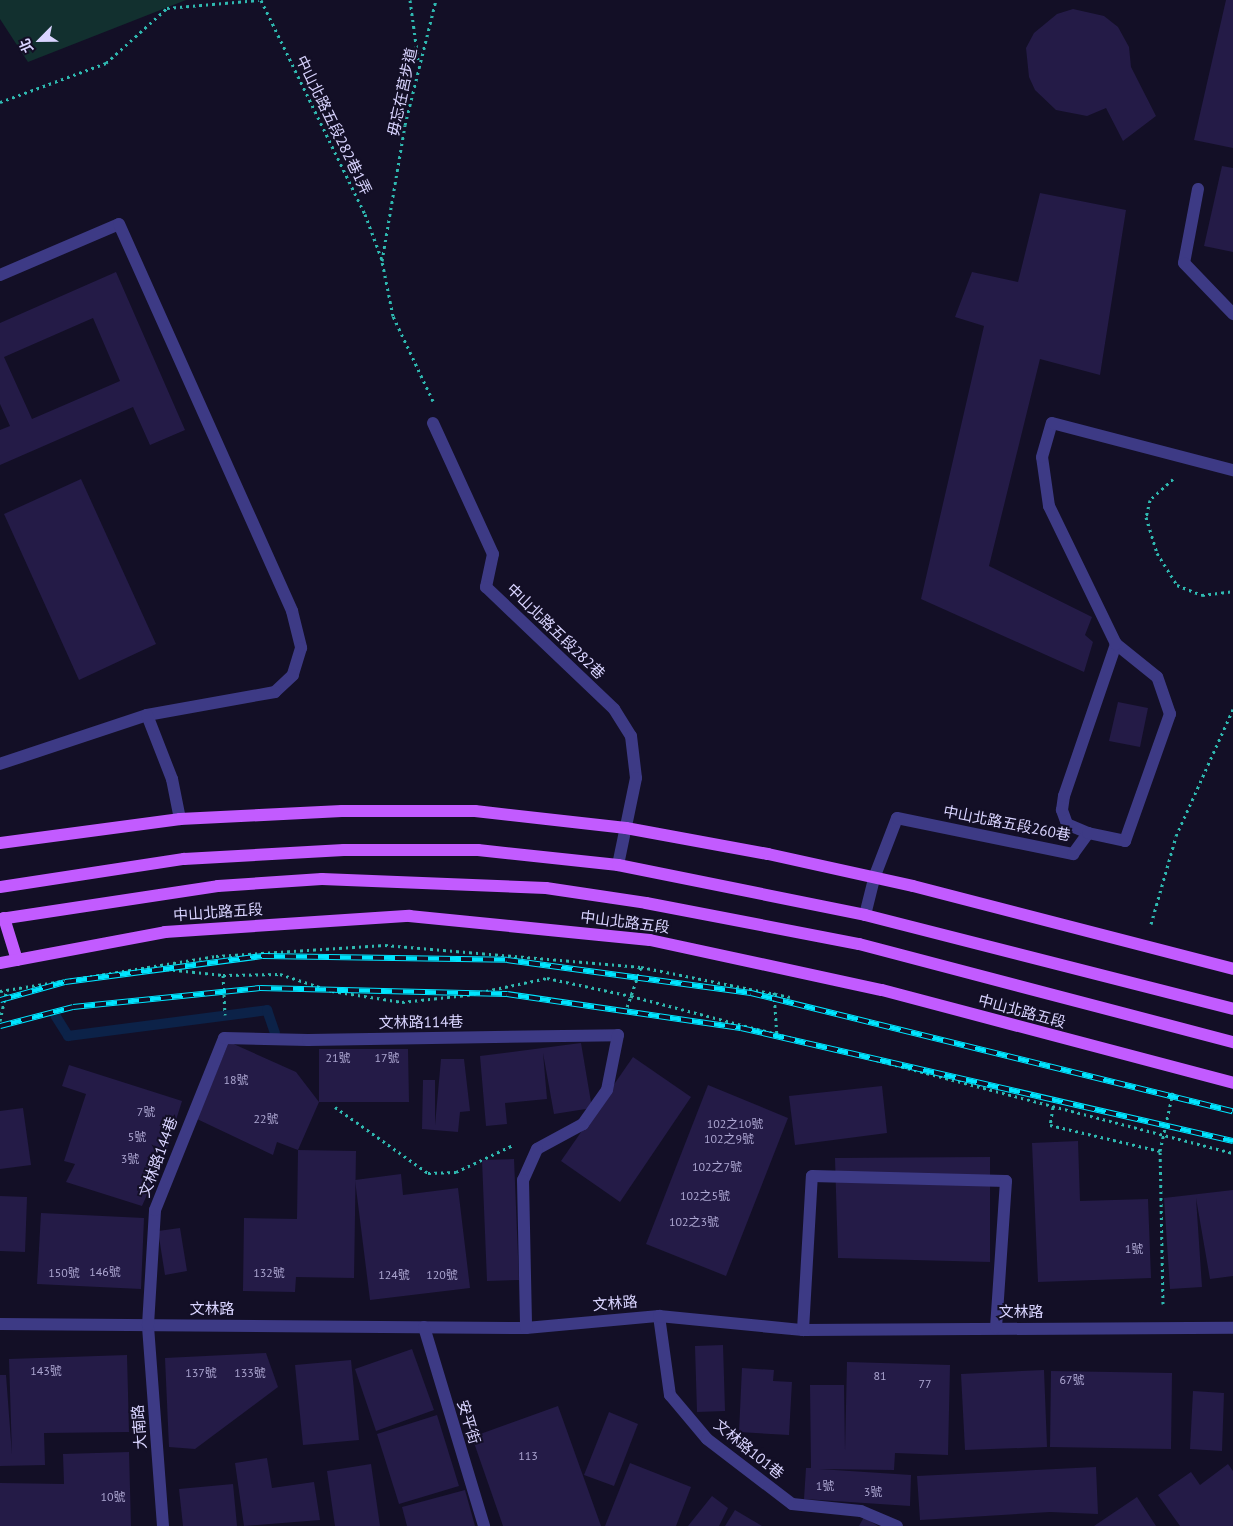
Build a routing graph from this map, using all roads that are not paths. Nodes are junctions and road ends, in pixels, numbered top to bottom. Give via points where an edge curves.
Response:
1 (1198, 189) dead end
2 (0, 275) edge
3 (1233, 314) edge
4 (433, 423) road end
5 (1233, 470) edge
6 (1116, 644) junction
7 (147, 715) junction
8 (0, 764) edge
9 (180, 819) junction
10 (626, 828) junction
11 (1088, 833) junction
12 (0, 843) edge
13 (618, 865) junction
14 (874, 878) junction
15 (0, 887) edge
16 (865, 915) junction
17 (2, 918) edge
18 (18, 960) junction
19 (0, 963) edge
20 (1233, 969) edge
21 (1233, 1010) edge
22 (225, 1032) joint
23 (1233, 1042) edge
24 (1233, 1083) edge
25 (659, 1316) junction
26 (0, 1324) edge
27 (148, 1325) junction
28 (424, 1327) junction
29 (526, 1328) junction
30 (996, 1328) junction
31 (1233, 1328) edge
32 (803, 1330) junction
33 (163, 1526) edge
34 (484, 1526) edge
35 (897, 1526) edge

1 - 3 street via 1184,263
2 - 7 street via 119,224 292,611 301,648 293,675 275,692
4 - 10 street, 中山北路五段282巷 via 492,554 486,587 614,709 631,736 636,778
5 - 6 street, 中山北路五段260巷 via 1052,423 1042,457 1049,506
6 - 11 street via 1064,796 1062,810 1068,824
6 - 11 street, 中山北路五段260巷 via 1157,678 1170,714 1125,840
7 - 8 street
7 - 9 street via 172,779
9 - 10 main road via 342,811 474,811
9 - 12 main road
10 - 13 street, 中山北路五段282巷
10 - 14 main road
11 - 14 street, 中山北路五段260巷 via 1073,854 897,818
13 - 15 main road via 478,850 344,850 184,859
13 - 16 main road
14 - 16 street, 中山北路五段260巷
14 - 20 main road
16 - 21 main road
17 - 18 main road
17 - 23 main road, 中山北路五段 via 218,886 322,879 546,888 646,903 859,944
18 - 19 main road, 中山北路五段
18 - 24 main road, 中山北路五段 via 166,932 408,916 650,940 780,967
22 - 27 street, 文林路144巷 via 155,1210
22 - 29 street, 文林路114巷 via 308,1040 618,1035 606,1090 584,1124 537,1149 523,1180
25 - 29 street, 文林路
25 - 32 street, 文林路
25 - 35 street, 文林路101巷 via 670,1395 707,1439 792,1504 861,1511
26 - 27 street, 文林路
27 - 28 street, 文林路
27 - 33 street, 大南路
28 - 29 street, 文林路
28 - 34 street, 安平街
30 - 31 street, 文林路
30 - 32 street, 文林路
30 - 32 street via 1006,1181 812,1176

